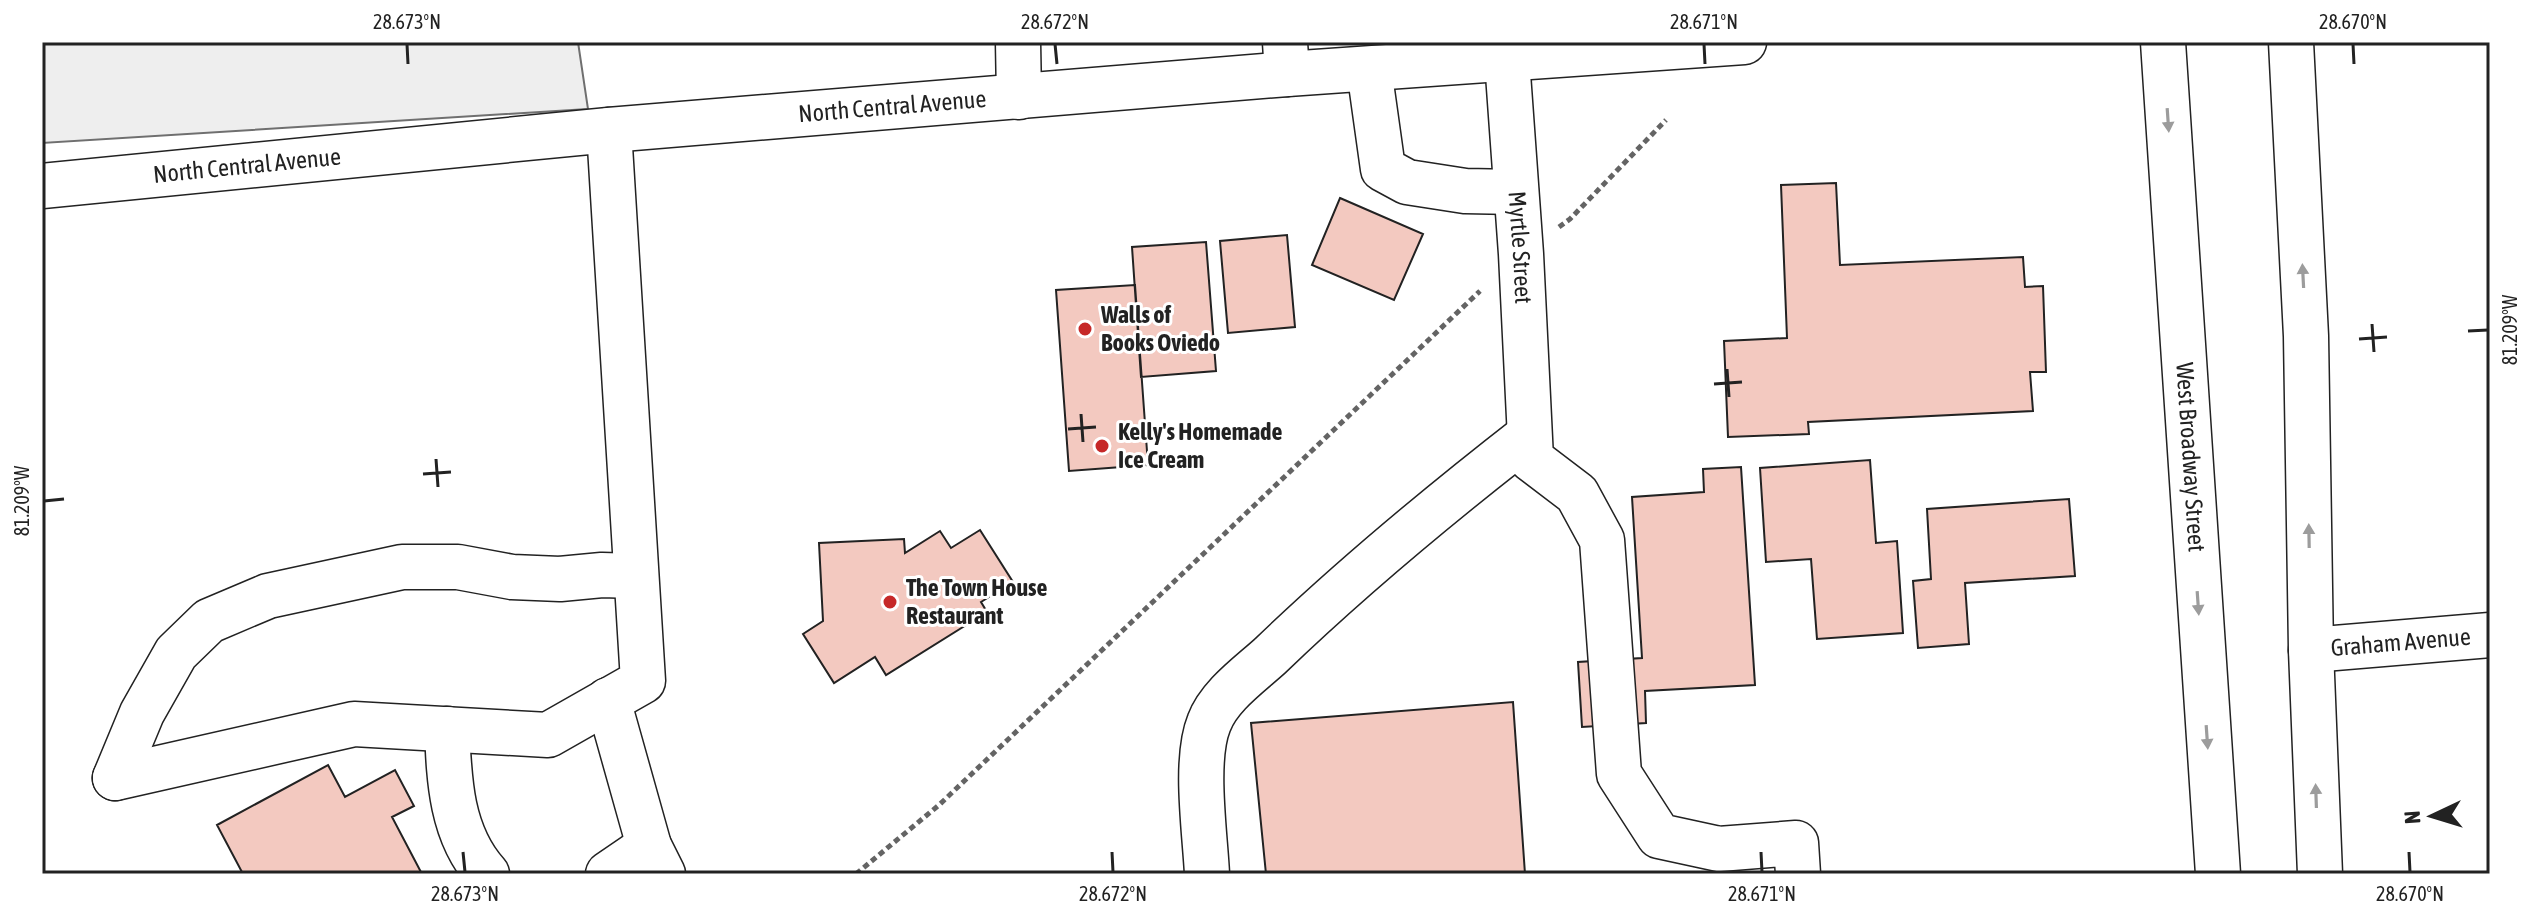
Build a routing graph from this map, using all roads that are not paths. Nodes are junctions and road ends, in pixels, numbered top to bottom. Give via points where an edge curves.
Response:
1 (1018, 42) edge
2 (1744, 42) edge
3 (2163, 42) edge
4 (2291, 42) edge
5 (1286, 58) edge
6 (1507, 60) junction
7 (1369, 69) junction
8 (1019, 97) junction
9 (609, 130) junction
10 (42, 186) edge
11 (1516, 192) junction
12 (1529, 435) junction
13 (635, 576) junction
14 (2490, 635) edge
15 (2311, 650) junction
16 (608, 700) junction
17 (447, 729) junction
18 (656, 860) edge
19 (487, 874) edge
20 (608, 874) edge
21 (1207, 874) edge
22 (1798, 874) edge
23 (2218, 874) edge
24 (2320, 874) edge

1 - 8 main road
2 - 6 main road, North Central Avenue
3 -> 23 main road, West Broadway Street
15 -> 4 main road via 2306,336
5 - 7 main road, North Central Avenue
5 - 8 main road, North Central Avenue
6 - 7 main road, North Central Avenue
6 - 11 main road, Myrtle Street
7 - 11 main road via 1383,169 1407,182
8 - 9 main road, North Central Avenue
9 - 10 main road, North Central Avenue
9 - 13 main road
11 - 12 main road, Myrtle Street
12 - 21 main road via 1334,594 1227,697 1209,721 1202,752
12 - 22 main road via 1531,459 1577,494 1602,540 1619,774 1659,836 1719,849 1796,843
13 - 16 main road via 643,681
13 - 17 main road via 560,579 458,567 402,567 268,596 209,621 176,653 142,713 115,778 354,724
14 - 15 main road, Graham Avenue
24 -> 15 main road
16 - 17 main road via 548,735
16 - 18 main road
17 - 19 main road via 449,784 459,826
18 - 20 main road

